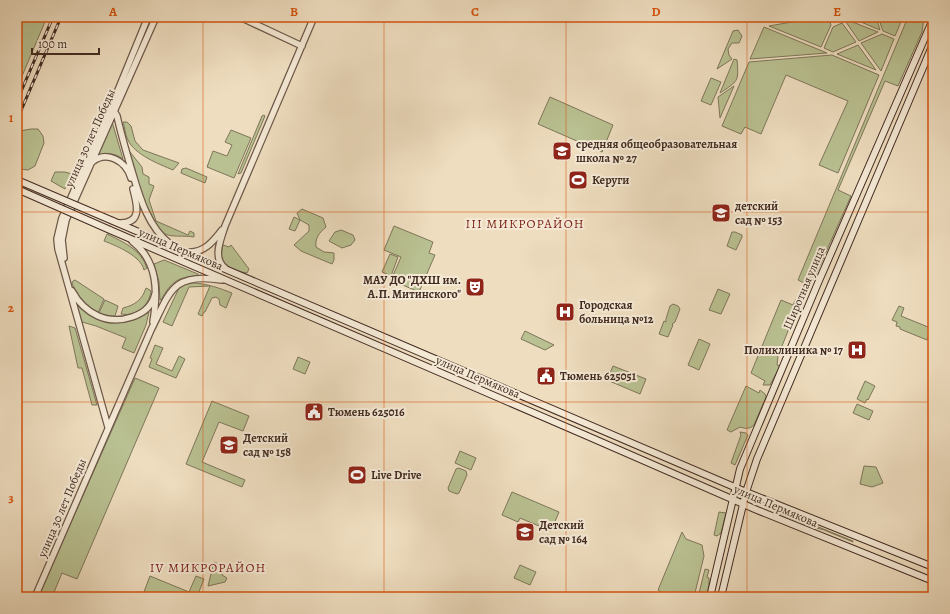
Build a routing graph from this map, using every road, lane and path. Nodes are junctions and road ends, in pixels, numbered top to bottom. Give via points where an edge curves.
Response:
1 (148, 17) edge
2 (156, 17) edge
3 (240, 17) edge
4 (314, 17) edge
5 (933, 19) edge
6 (933, 44) edge
7 (302, 46) junction
8 (112, 110) junction
9 (92, 162) junction
10 (130, 175) junction
11 (17, 180) edge
12 (17, 189) edge
13 (116, 222) junction
14 (225, 226) junction
15 (127, 237) junction
16 (173, 247) junction
17 (185, 252) junction
18 (229, 271) junction
19 (65, 273) junction
20 (67, 280) junction
21 (230, 282) junction
22 (155, 294) junction
23 (151, 330) junction
24 (108, 427) junction
25 (736, 487) junction
26 (746, 492) junction
27 (733, 500) junction
28 (744, 504) junction
29 (933, 567) edge
30 (933, 581) edge
31 (35, 597) edge
32 (710, 597) edge
33 (721, 597) edge

1 - 8 street, улица 30 лет Победы
2 - 8 street, улица 30 лет Победы
3 - 7 street
4 - 7 street
5 - 25 main road, Широтная улица via 740,468
6 - 26 main road, Широтная улица via 757,459
7 - 14 street
8 - 9 street, улица 30 лет Победы
8 - 10 street
8 - 16 street via 117,116 146,212 158,232
8 - 19 street, улица 30 лет Победы via 59,228 57,245
9 - 10 street via 98,158 112,157 123,164
9 - 19 street, улица 30 лет Победы via 66,220 62,245
10 - 13 street via 137,213 132,220
11 - 13 main road, улица Пермякова, bridge
12 - 15 main road, улица Пермякова, bridge
13 - 16 main road, улица Пермякова
14 - 17 street via 205,248
14 - 18 street via 218,255 222,266
15 - 21 main road, улица Пермякова
15 - 22 street via 142,250 151,264
16 - 17 main road, улица Пермякова
17 - 18 main road, улица Пермякова
18 - 25 main road, улица Пермякова
19 - 20 street, улица 30 лет Победы
20 - 22 street via 84,307 108,319 141,313 151,305
20 - 24 street, улица 30 лет Победы
21 - 23 street via 203,278 181,282 171,290
21 - 27 main road, улица Пермякова
22 - 23 street
23 - 24 street, улица 30 лет Победы
24 - 31 street, улица 30 лет Победы
25 - 26 main road, улица Пермякова
25 - 27 main road, Широтная улица
26 - 28 main road, Широтная улица
26 - 29 main road, улица Пермякова
27 - 28 main road, улица Пермякова
27 - 32 main road, Широтная улица
28 - 30 main road, улица Пермякова
28 - 33 main road, Широтная улица

